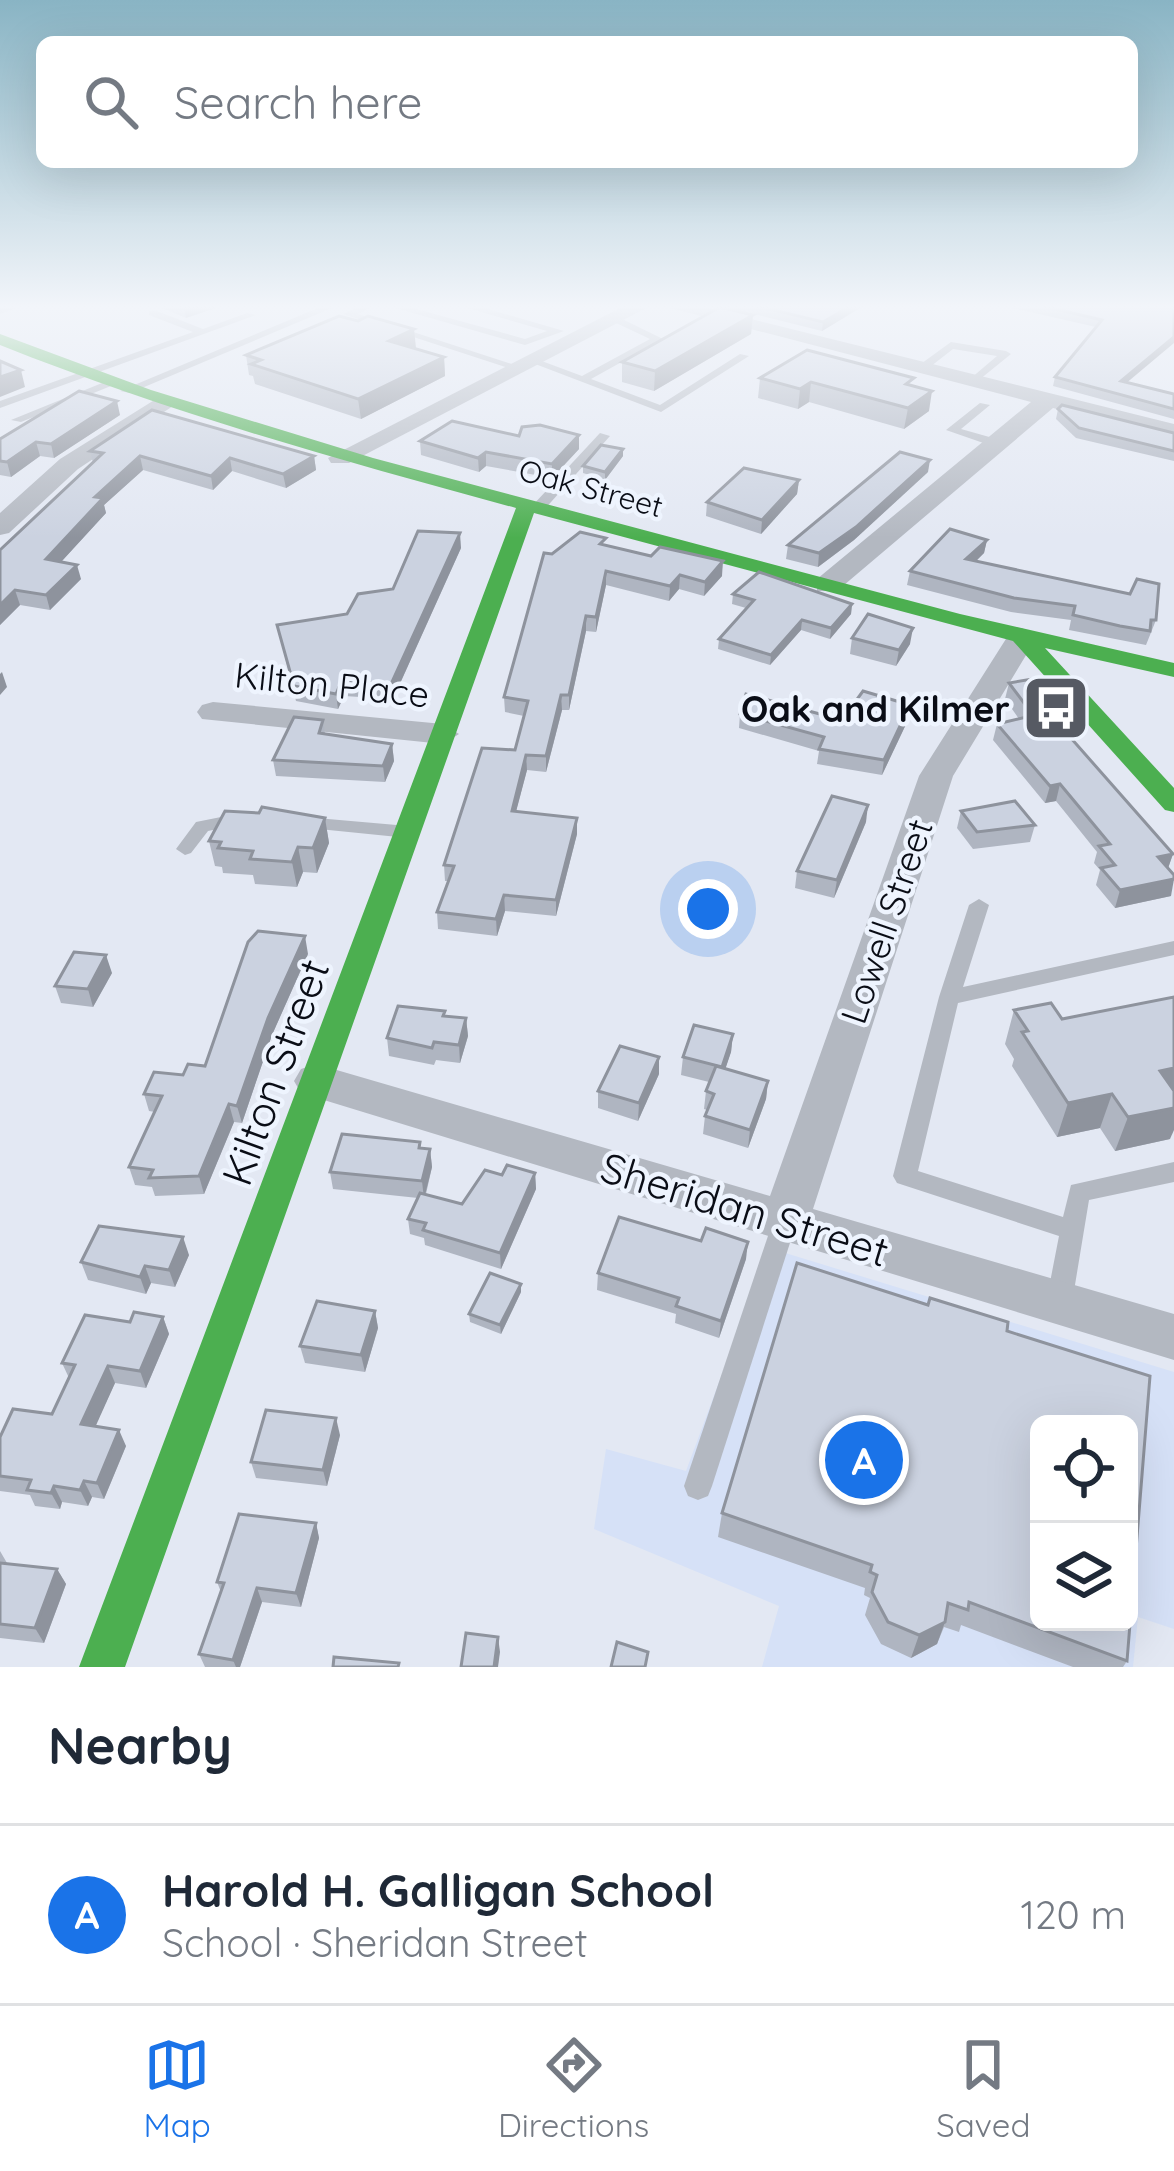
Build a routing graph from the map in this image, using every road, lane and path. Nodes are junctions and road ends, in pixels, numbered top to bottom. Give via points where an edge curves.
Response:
1 (105, 383) junction
2 (493, 383) edge
3 (600, 383) edge
4 (702, 383) edge
5 (981, 383) edge
6 (1048, 400) junction
7 (164, 404) junction
8 (984, 404) dead end
9 (0, 405) edge
10 (16, 420) dead end
11 (1174, 431) edge
12 (604, 436) dead end
13 (996, 443) junction
14 (340, 458) junction
15 (533, 506) junction
16 (0, 526) edge
17 (827, 585) junction
18 (1022, 637) junction
19 (1174, 670) edge
20 (213, 712) dead end
21 (443, 734) junction
22 (1174, 804) edge
23 (251, 820) edge
24 (274, 821) edge
25 (408, 832) junction
26 (185, 850) dead end
27 (979, 904) dead end
28 (1174, 948) edge
29 (949, 997) junction
30 (316, 1081) junction
31 (1174, 1172) edge
32 (785, 1221) junction
33 (1071, 1230) junction
34 (1059, 1303) junction
35 (1174, 1337) edge
36 (698, 1486) dead end
37 (101, 1667) edge

1 - 7 street, Oak Street
1 - 9 lane
1 - 10 lane
2 - 14 street
3 - 4 lane via 661,409
5 - 6 street
6 - 11 street
6 - 13 street
7 - 14 street, Oak Street
7 - 16 street via 69,464
8 - 13 lane via 952,430
12 - 15 lane
13 - 17 street
14 - 15 street, Oak Street
15 - 17 street, Oak Street
15 - 21 street, Kilton Street
17 - 18 street, Oak Street
18 - 19 street, Oak Street
18 - 22 street
18 - 32 street, Lowell Street via 936,776
20 - 21 street, Kilton Place
21 - 25 street, Kilton Street
23 - 26 lane via 214,820
24 - 25 lane
25 - 30 street, Kilton Street
27 - 29 lane
28 - 29 lane
29 - 33 lane via 905,1176
30 - 32 street, Sheridan Street
30 - 37 street, Kilton Street
31 - 33 lane via 1079,1192
32 - 34 street, Sheridan Street
32 - 36 lane
33 - 34 lane
34 - 35 street, Sheridan Street

